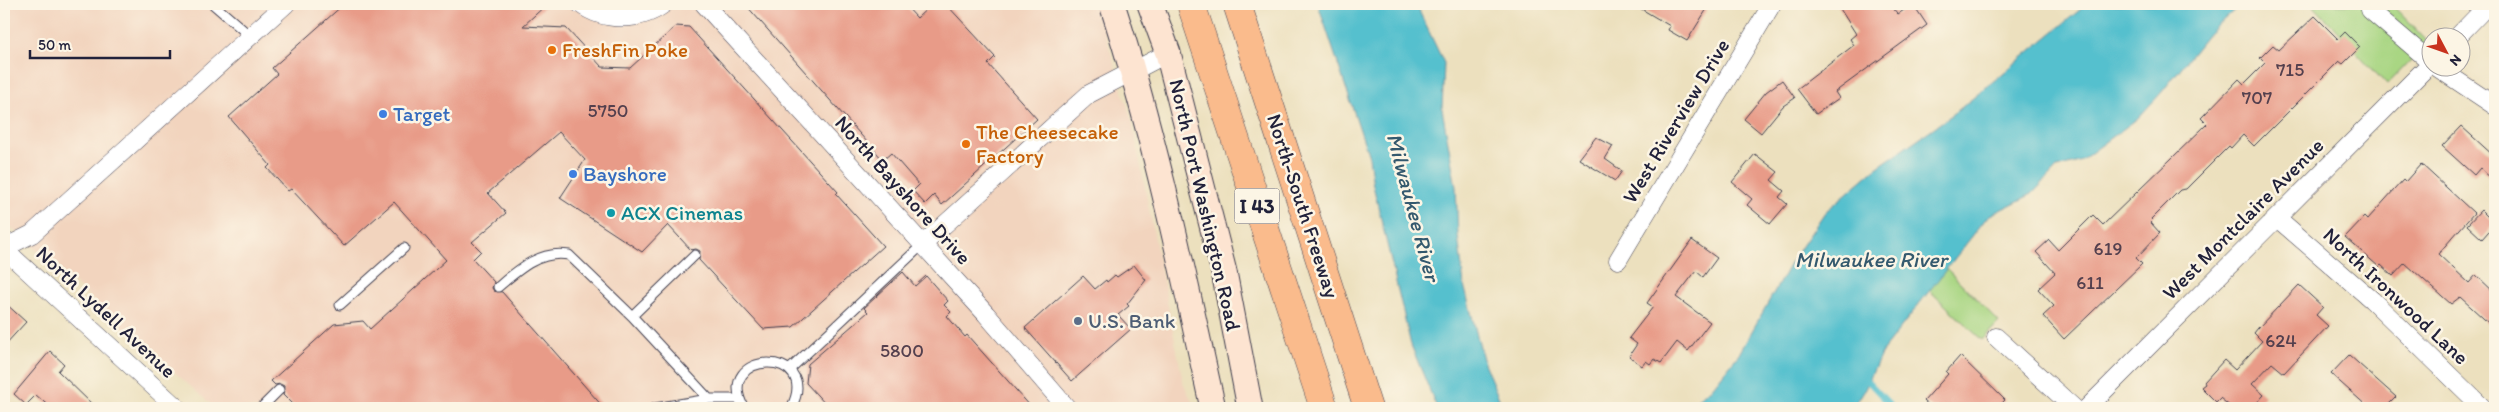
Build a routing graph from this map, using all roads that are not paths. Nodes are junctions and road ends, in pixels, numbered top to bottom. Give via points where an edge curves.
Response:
1 (213, 4) edge
2 (286, 4) edge
3 (580, 4) edge
4 (664, 4) edge
5 (704, 4) edge
6 (1112, 4) edge
7 (1150, 4) edge
8 (1191, 4) edge
9 (1237, 4) edge
10 (1772, 4) edge
11 (2489, 4) edge
12 (2370, 10) dead end
13 (2466, 28) edge
14 (250, 36) junction
15 (1168, 53) junction
16 (2422, 55) edge
17 (1134, 71) junction
18 (2422, 72) edge
19 (2453, 78) edge
20 (2495, 106) edge
21 (2277, 218) junction
22 (922, 245) junction
23 (4, 248) edge
24 (404, 248) dead end
25 (695, 255) dead end
26 (1618, 260) dead end
27 (498, 287) dead end
28 (340, 305) dead end
29 (632, 316) junction
30 (1996, 337) dead end
31 (789, 370) junction
32 (279, 390) dead end
33 (709, 399) junction
34 (739, 399) junction
35 (262, 407) edge
36 (177, 408) edge
37 (252, 408) edge
38 (655, 408) edge
39 (744, 408) edge
40 (791, 408) edge
41 (1067, 408) edge
42 (1213, 408) edge
43 (1250, 408) edge
44 (1324, 408) edge
45 (1368, 408) edge
46 (2074, 408) edge
47 (2087, 408) edge
48 (2483, 408) edge

1 - 14 lane
2 - 14 street
3 - 4 street via 597,13 618,18 654,11
5 - 22 street, North Bayshore Drive
6 - 17 main road, North Port Washington Road
7 - 15 main road, North Port Washington Road
8 - 44 highway, North-South Freeway / I 43
9 - 45 highway, North-South Freeway / I 43
10 - 26 street, West Riverview Drive
11 - 13 street
12 - 16 street
14 - 23 street via 32,234
15 - 17 street
15 - 43 main road, North Port Washington Road via 1224,272
17 - 22 street via 1089,94
17 - 42 main road, North Port Washington Road via 1174,226
18 - 21 street, West Montclaire Avenue
19 - 20 street
21 - 47 street, West Montclaire Avenue
21 - 48 street, North Ironwood Lane via 2372,300
22 - 31 lane
22 - 41 street, North Bayshore Drive
23 - 36 street, North Lydell Avenue
24 - 28 lane
25 - 29 lane
27 - 29 lane via 537,258 560,253 569,255
29 - 33 lane
30 - 46 street
31 - 34 lane via 772,361 752,366 740,381
31 - 40 lane via 797,389
32 - 35 lane
33 - 34 lane
33 - 38 lane
34 - 39 lane
35 - 37 lane

